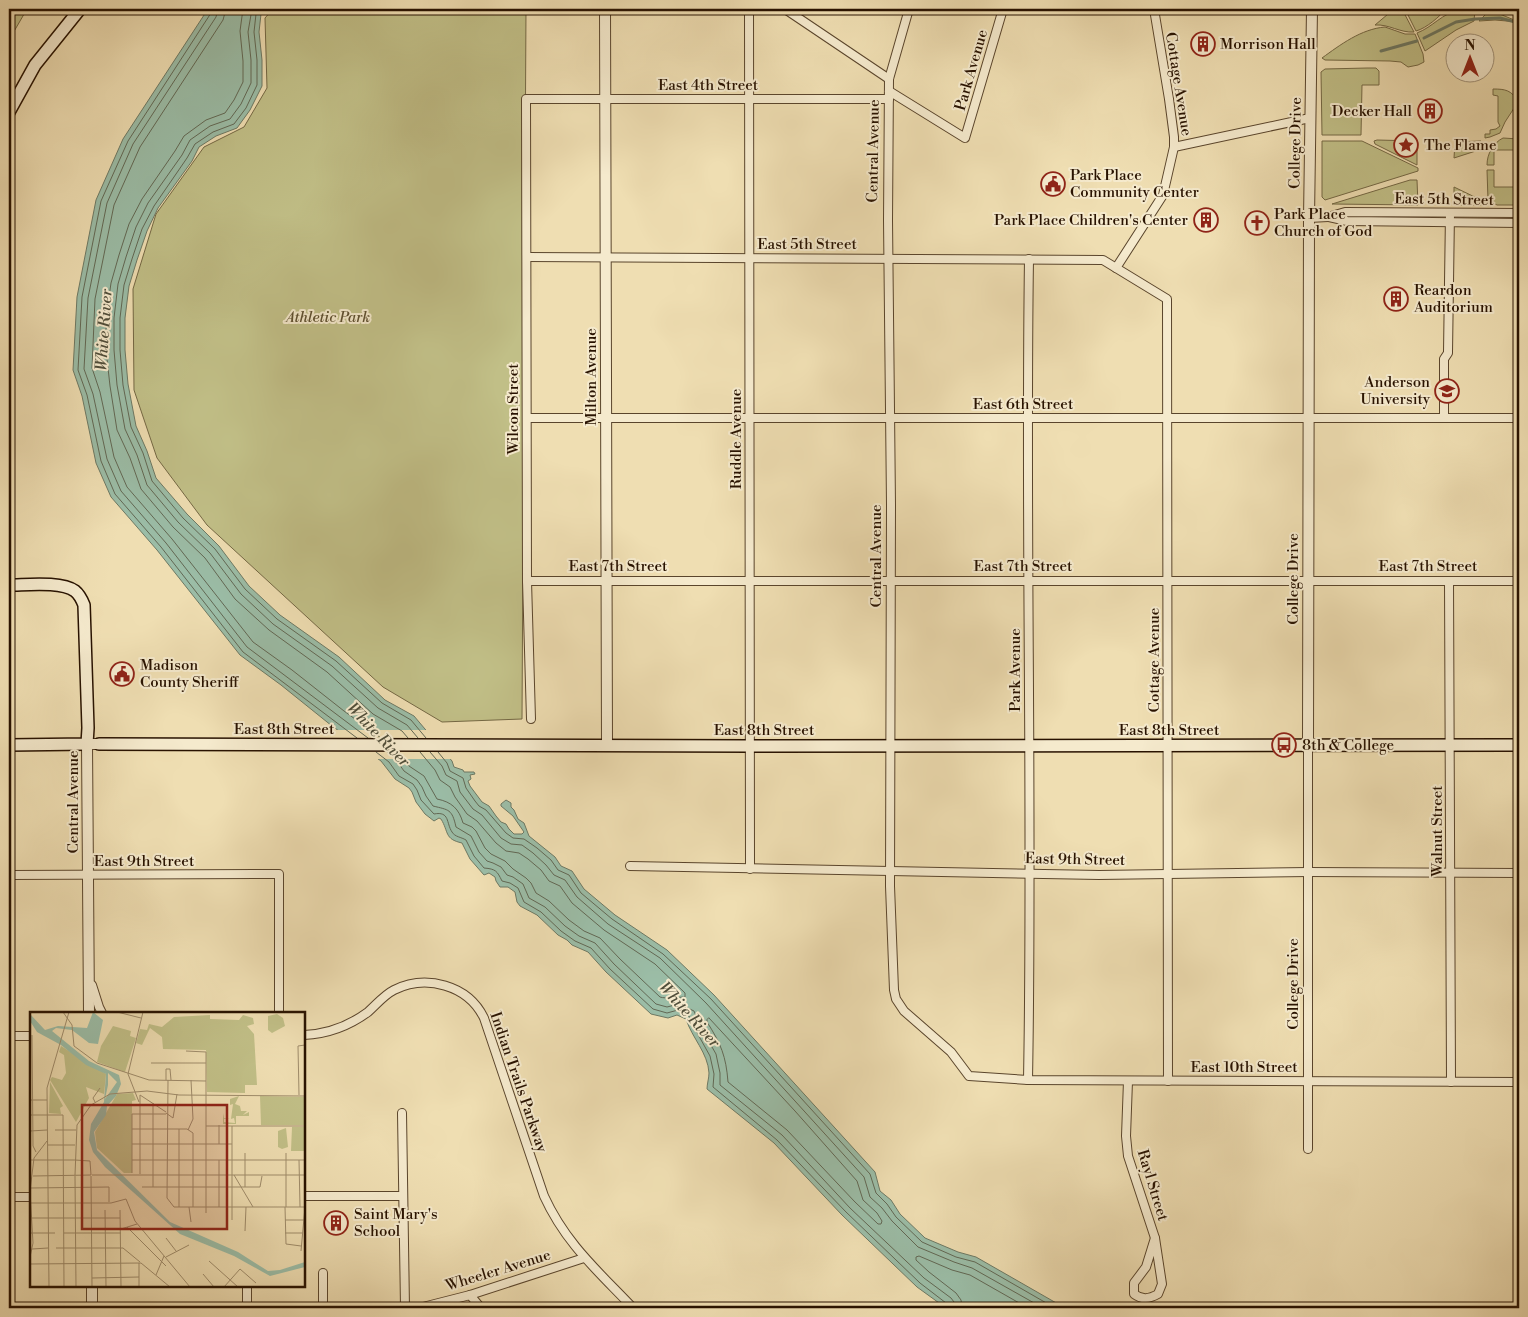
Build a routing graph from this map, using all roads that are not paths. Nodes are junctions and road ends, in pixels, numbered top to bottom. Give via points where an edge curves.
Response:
1 (80, 9) edge
2 (605, 9) edge
3 (750, 9) edge
4 (785, 9) edge
5 (908, 9) edge
6 (1003, 9) edge
7 (1154, 9) edge
8 (1312, 9) edge
9 (889, 79) junction
10 (889, 95) junction
11 (526, 99) joint
12 (605, 99) junction
13 (750, 99) junction
14 (9, 112) edge
15 (1310, 118) junction
16 (1174, 147) junction
17 (1450, 212) junction
18 (1519, 214) edge
19 (1328, 217) junction
20 (1309, 218) junction
21 (1450, 222) junction
22 (1519, 223) edge
23 (526, 257) junction
24 (606, 257) junction
25 (750, 258) junction
26 (888, 258) junction
27 (1029, 259) junction
28 (1116, 268) junction
29 (1167, 299) joint
30 (527, 418) junction
31 (606, 418) junction
32 (750, 418) junction
33 (890, 418) junction
34 (1027, 418) junction
35 (1167, 418) junction
36 (1308, 418) junction
37 (1444, 418) junction
38 (1519, 418) edge
39 (527, 581) junction
40 (606, 581) junction
41 (750, 581) junction
42 (890, 581) junction
43 (1029, 581) junction
44 (1167, 581) junction
45 (1308, 581) junction
46 (1450, 581) junction
47 (1519, 581) edge
48 (9, 585) edge
49 (531, 719) dead end
50 (87, 744) junction
51 (99, 744) joint
52 (607, 744) junction
53 (1308, 744) junction
54 (1451, 744) junction
55 (9, 745) edge
56 (1029, 745) junction
57 (1168, 745) junction
58 (1519, 745) edge
59 (750, 746) junction
60 (890, 746) junction
61 (630, 866) dead end
62 (750, 869) junction
63 (890, 872) junction
64 (1308, 872) junction
65 (1029, 873) junction
66 (1168, 873) junction
67 (1451, 873) junction
68 (1519, 873) edge
69 (9, 875) edge
70 (88, 875) junction
71 (89, 972) junction
72 (89, 1012) edge
73 (102, 1012) edge
74 (279, 1012) edge
75 (305, 1035) edge
76 (9, 1036) edge
77 (30, 1036) edge
78 (969, 1076) joint
79 (1028, 1080) junction
80 (1128, 1081) junction
81 (1168, 1081) junction
82 (1308, 1081) junction
83 (1451, 1082) junction
84 (1519, 1082) edge
85 (402, 1113) dead end
86 (1308, 1149) dead end
87 (305, 1196) edge
88 (403, 1196) junction
89 (9, 1197) edge
90 (30, 1197) edge
91 (1155, 1238) junction
92 (584, 1258) junction
93 (322, 1274) dead end
94 (92, 1287) edge
95 (247, 1287) edge
96 (470, 1295) junction
97 (92, 1308) edge
98 (247, 1308) edge
99 (323, 1308) edge
100 (406, 1308) edge
101 (419, 1308) edge
102 (481, 1308) edge
103 (633, 1308) edge

1 - 14 main road via 35,65
2 - 12 street, Milton Avenue
3 - 13 street, Ruddle Avenue
4 - 9 street
5 - 9 street, Central Avenue
6 - 10 street, Park Avenue via 965,138
7 - 16 street, Cottage Avenue
8 - 15 street, College Drive
9 - 10 street, Central Avenue
10 - 13 street, East 4th Street
10 - 26 street, Central Avenue
11 - 12 street, East 4th Street
11 - 23 street, Wilcon Street
12 - 13 street, East 4th Street
12 - 24 street, Milton Avenue
13 - 25 street, Ruddle Avenue
15 - 16 street
15 - 20 street, College Drive
16 - 28 street, Cottage Avenue via 1164,195
17 - 18 street, East 5th Street
17 - 19 street, East 5th Street via 1345,212
17 - 21 street
19 - 20 street, East 5th Street
19 - 21 street via 1347,221
20 - 36 street, College Drive
21 - 22 street
21 - 37 street
23 - 24 street, East 5th Street
23 - 30 street, Wilcon Street
24 - 25 street, East 5th Street
24 - 31 street, Milton Avenue
25 - 26 street, East 5th Street
25 - 32 street, Ruddle Avenue
26 - 27 street, East 5th Street
26 - 33 street, Central Avenue
27 - 28 street, East 5th Street via 1103,260
27 - 34 street, Park Avenue
28 - 29 street, East 5th Street
29 - 35 street, Cottage Avenue
30 - 31 street, East 6th Street
30 - 39 street, Wilcon Street
31 - 32 street, East 6th Street
31 - 40 street, Milton Avenue
32 - 33 street, East 6th Street
32 - 41 street, Ruddle Avenue
33 - 34 street, East 6th Street
33 - 42 street, Central Avenue
34 - 35 street, East 6th Street
34 - 43 street, Park Avenue
35 - 36 street, East 6th Street
35 - 44 street, Cottage Avenue
36 - 37 street, East 6th Street
36 - 45 street, College Drive
37 - 38 street, East 6th Street
39 - 40 street, East 7th Street
39 - 49 street, Wilcon Street
40 - 41 street, East 7th Street
40 - 52 street, Milton Avenue
41 - 42 street, East 7th Street
41 - 59 street, Ruddle Avenue
42 - 43 street, East 7th Street
42 - 60 street, Central Avenue
43 - 44 street, East 7th Street
43 - 56 street, Park Avenue
44 - 45 street, East 7th Street
44 - 57 street, Cottage Avenue
45 - 46 street, East 7th Street
45 - 53 street, College Drive
46 - 47 street, East 7th Street
46 - 54 street, Walnut Street
48 - 50 main road, Central Avenue via 69,588 76,592 84,605
50 - 51 street, East 8th Street
50 - 55 main road, East 8th Street
50 - 70 street, Central Avenue
51 - 52 main road, East 8th Street
52 - 59 main road, East 8th Street
53 - 54 main road, East 8th Street
53 - 57 main road, East 8th Street
53 - 64 street, College Drive
54 - 58 main road, East 8th Street
54 - 67 street, Walnut Street
56 - 57 main road, East 8th Street
56 - 60 main road, East 8th Street
56 - 65 street, Park Avenue
57 - 66 street, Cottage Avenue
59 - 60 main road, East 8th Street
59 - 62 street, Ruddle Avenue
60 - 63 street, Central Avenue
61 - 62 street, East 9th Street
62 - 63 street, East 9th Street
63 - 65 street, East 9th Street
63 - 78 street, Central Avenue via 896,999 904,1011 951,1052
64 - 66 street, East 9th Street
64 - 67 street, East 9th Street
64 - 82 street, College Drive
65 - 66 street, East 9th Street
65 - 79 street, Park Avenue
66 - 81 street, Cottage Avenue
67 - 68 street, East 9th Street
67 - 83 street, Walnut Street
69 - 70 street, East 9th Street
70 - 71 street, Central Avenue
70 - 74 street, East 9th Street via 279,874
71 - 72 street, Central Avenue
71 - 73 street
75 - 92 street, Indian Trails Parkway via 335,1030 354,1021 392,991 414,983 449,986 466,996 484,1018 544,1196 562,1230
76 - 77 street
78 - 79 street, East 10th Street
79 - 80 street, East 10th Street
80 - 81 street, East 10th Street
80 - 91 street, Rayl Street via 1128,1156
81 - 82 street, East 10th Street
82 - 83 street, East 10th Street
82 - 86 street, College Drive
83 - 84 street, East 10th Street
85 - 88 street
87 - 88 street
88 - 100 street
89 - 90 street
91 - 91 street, Rayl Street via 1146,1267 1134,1283 1134,1294 1139,1298 1158,1294 1162,1284
92 - 96 street, Wheeler Avenue
92 - 103 street, Indian Trails Parkway
93 - 99 street
94 - 97 street
95 - 98 street
96 - 101 street, Wheeler Avenue
96 - 102 street

